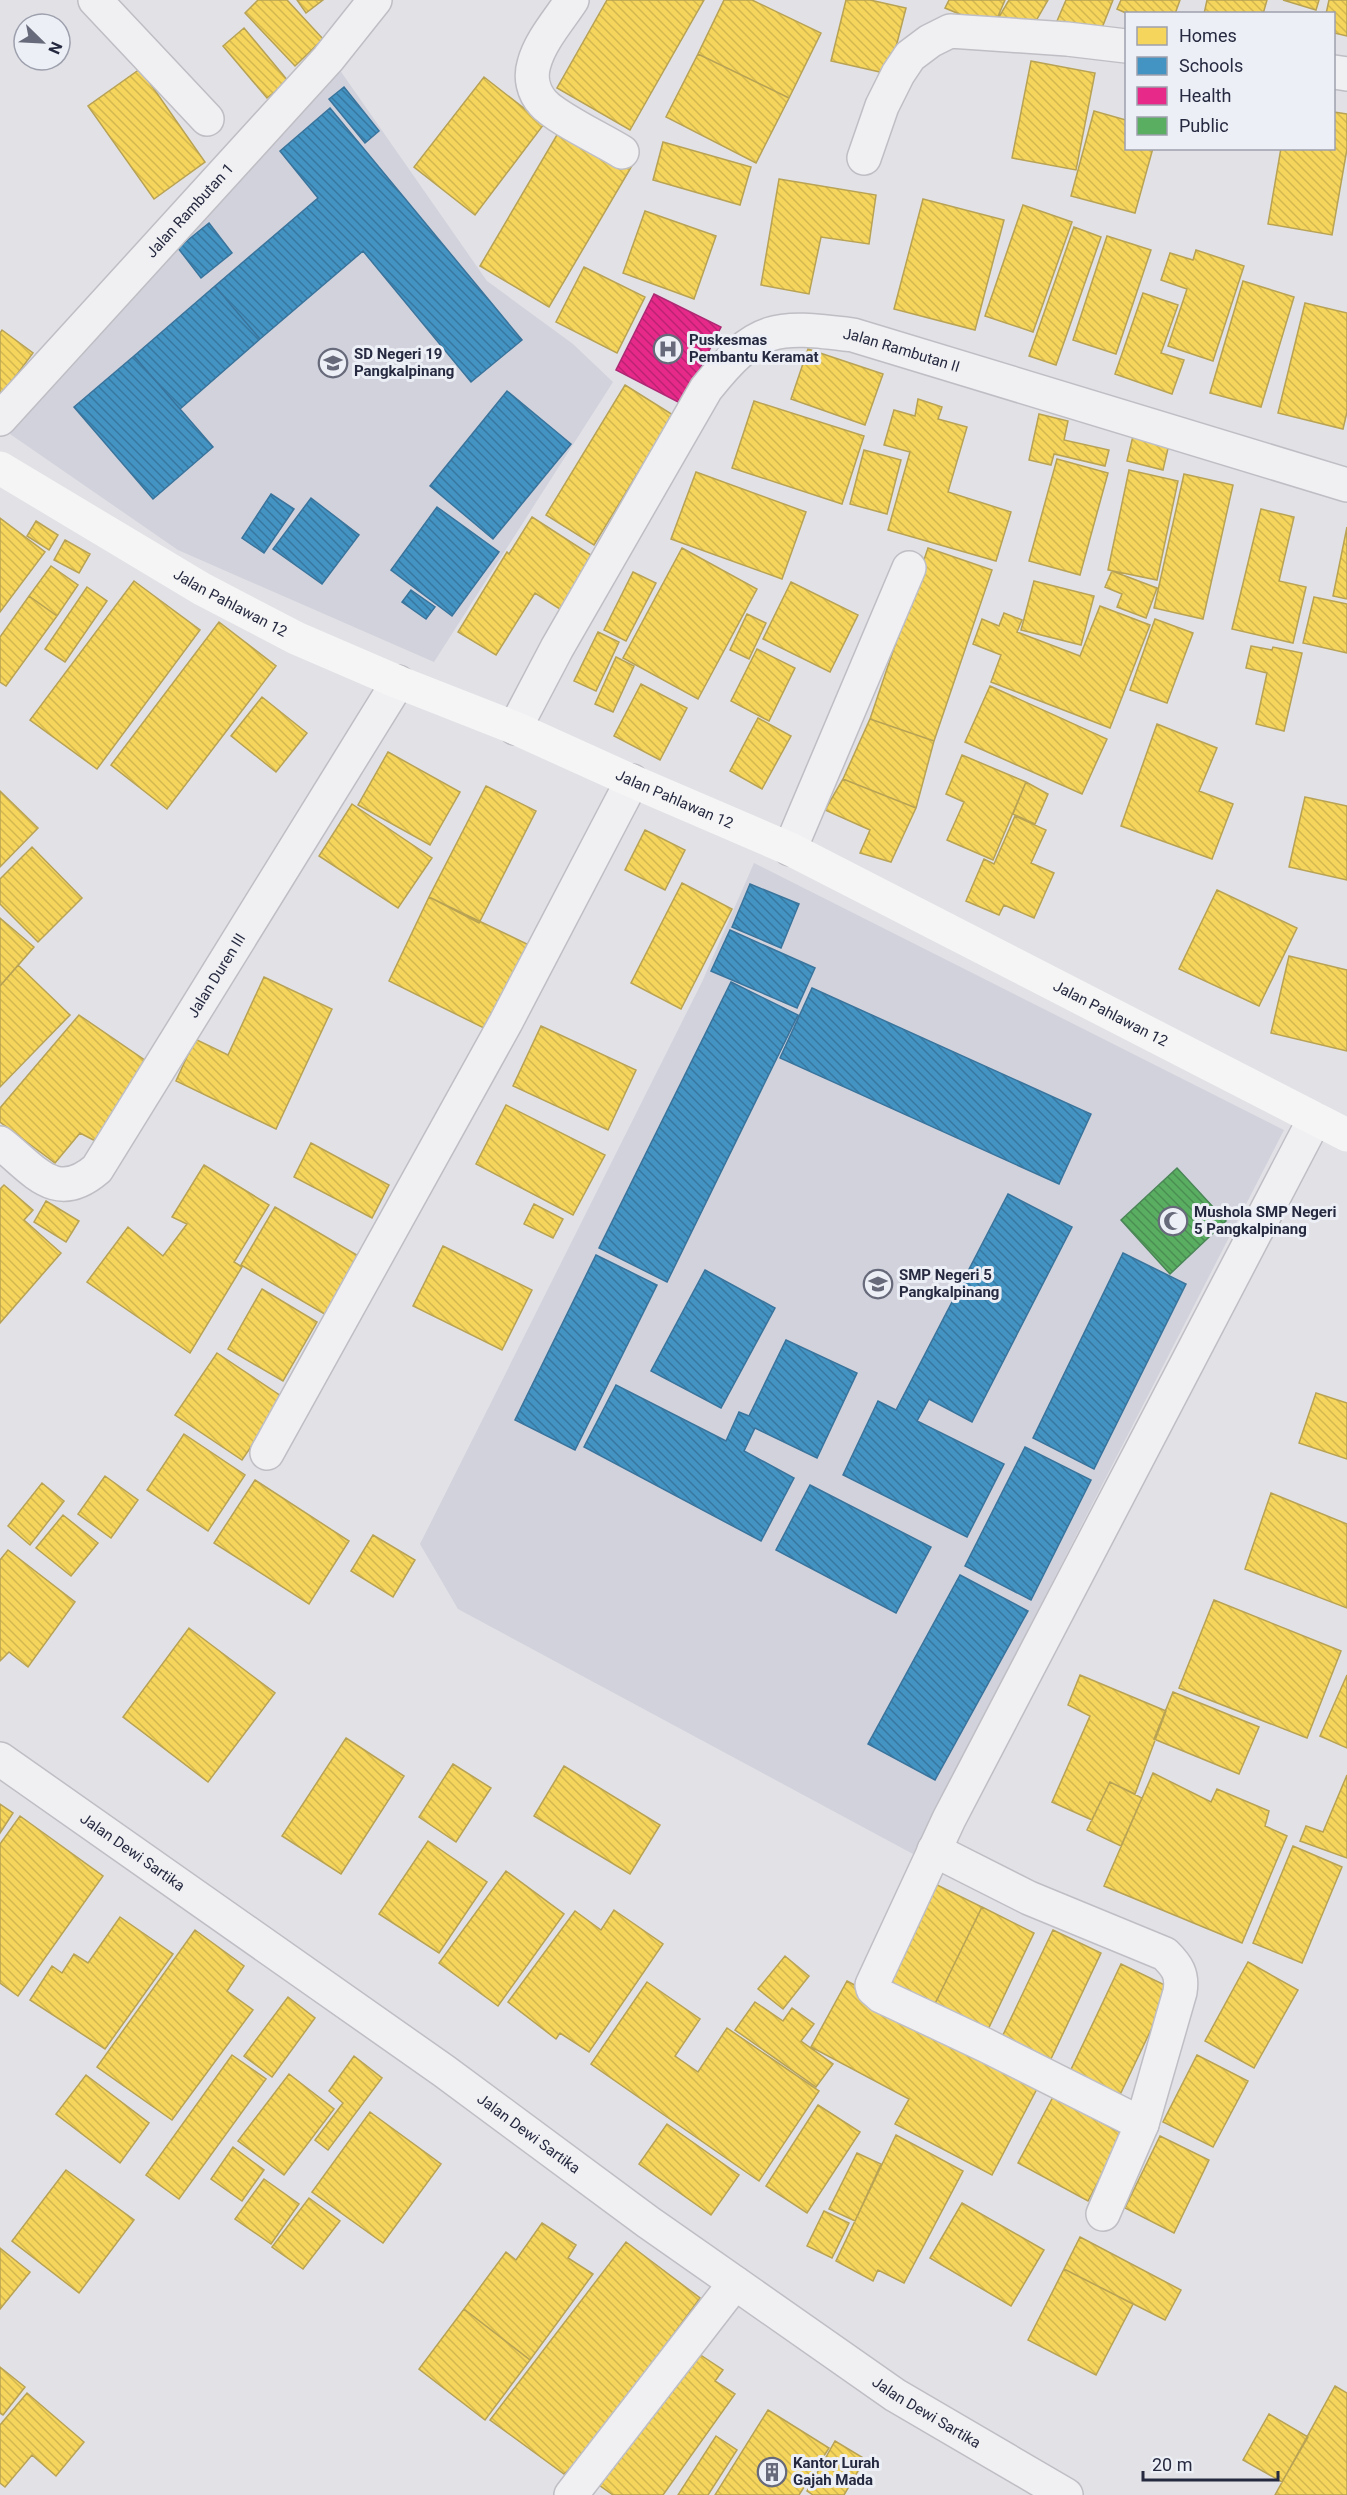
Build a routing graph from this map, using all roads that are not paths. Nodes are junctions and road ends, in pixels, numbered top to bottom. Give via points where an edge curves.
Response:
1 (95, 0) edge
2 (375, 0) edge
3 (572, 0) edge
4 (1125, 46) edge
5 (207, 119) dead end
6 (622, 152) dead end
7 (864, 158) dead end
8 (0, 419) edge
9 (0, 468) edge
10 (1347, 485) edge
11 (909, 568) dead end
12 (398, 682) junction
13 (515, 728) junction
14 (632, 782) junction
15 (790, 849) junction
16 (1314, 1120) junction
17 (1347, 1135) edge
18 (3, 1152) edge
19 (267, 1453) dead end
20 (0, 1759) edge
21 (934, 1850) junction
22 (1142, 2124) junction
23 (1103, 2214) dead end
24 (735, 2283) junction
25 (572, 2495) edge
26 (1066, 2495) edge

1 - 5 street
2 - 8 street, Jalan Rambutan 1 via 328,59
3 - 6 street via 542,44 531,78 542,103
4 - 7 street via 950,31 910,56 882,106
9 - 12 main road, Jalan Pahlawan 12 via 202,589 296,638
10 - 13 street, Jalan Rambutan II via 853,335 806,329 775,331 749,344 706,389
11 - 15 street
12 - 13 main road, Jalan Pahlawan 12
12 - 18 street, Jalan Duren III via 97,1169 70,1186 53,1183
13 - 14 main road, Jalan Pahlawan 12
14 - 15 main road, Jalan Pahlawan 12
14 - 19 street via 506,1022
15 - 16 main road, Jalan Pahlawan 12
16 - 17 main road, Jalan Pahlawan 12
16 - 21 street
20 - 24 street, Jalan Dewi Sartika via 444,2071
21 - 22 street via 1029,1898 1165,1954 1176,1965 1182,1978 1180,1992
21 - 22 street via 873,1978 873,1989
22 - 23 street
24 - 25 street
24 - 26 street, Jalan Dewi Sartika via 895,2395

